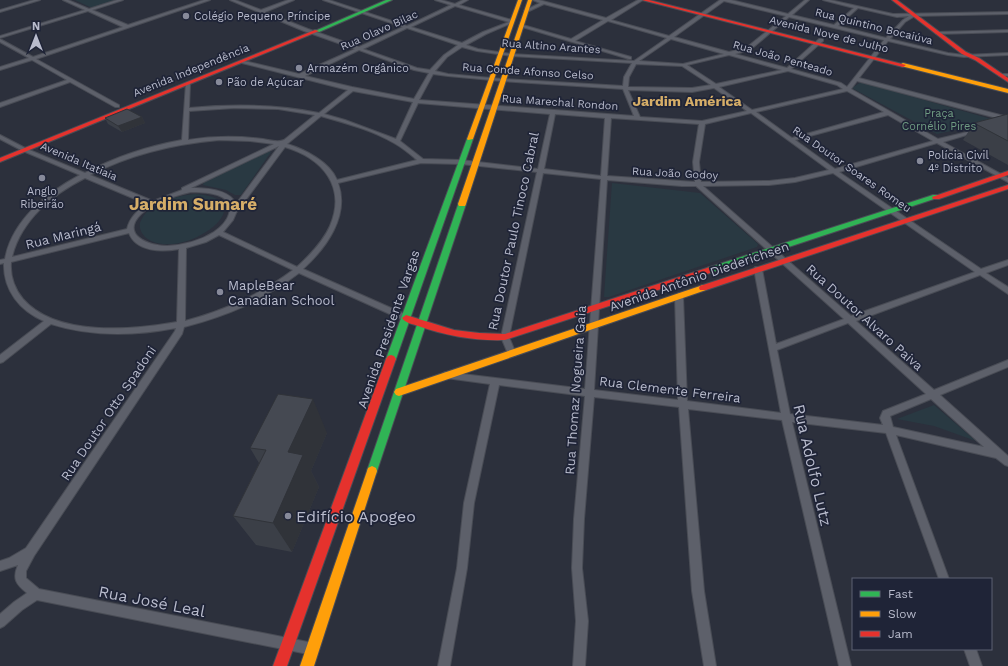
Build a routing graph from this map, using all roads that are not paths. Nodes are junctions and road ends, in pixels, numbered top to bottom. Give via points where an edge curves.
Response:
1 (38, 0) edge
2 (65, 0) edge
3 (121, 0) edge
4 (208, 0) edge
5 (232, 0) edge
6 (292, 0) edge
7 (325, 0) edge
8 (379, 0) edge
9 (390, 0) edge
10 (437, 0) edge
11 (466, 0) edge
12 (520, 0) edge
13 (524, 0) edge
14 (530, 0) edge
15 (535, 0) edge
16 (549, 0) edge
17 (641, 0) edge
18 (644, 0) edge
19 (662, 0) edge
20 (723, 0) edge
21 (726, 0) edge
22 (807, 0) edge
23 (825, 0) edge
24 (894, 0) edge
25 (544, 3) junction
26 (454, 5) junction
27 (857, 7) junction
28 (0, 11) edge
29 (86, 11) junction
30 (357, 11) junction
31 (526, 11) junction
32 (260, 12) junction
33 (705, 13) junction
34 (1008, 13) edge
35 (789, 15) junction
36 (893, 15) junction
37 (914, 15) junction
38 (607, 19) junction
39 (512, 21) junction
40 (904, 21) junction
41 (521, 26) junction
42 (836, 26) junction
43 (128, 27) junction
44 (407, 28) junction
45 (771, 29) junction
46 (310, 31) junction
47 (1008, 31) edge
48 (937, 33) junction
49 (670, 37) junction
50 (0, 39) edge
51 (888, 39) junction
52 (571, 41) junction
53 (819, 41) junction
54 (462, 46) junction
55 (360, 49) junction
56 (501, 54) junction
57 (734, 54) junction
58 (1008, 54) edge
59 (511, 55) junction
60 (874, 55) junction
61 (966, 55) junction
62 (32, 59) junction
63 (626, 60) junction
64 (244, 62) junction
65 (635, 62) junction
66 (682, 65) junction
67 (0, 70) edge
68 (788, 70) junction
69 (432, 72) junction
70 (300, 76) junction
71 (1006, 77) edge
72 (491, 79) junction
73 (856, 79) junction
74 (70, 80) junction
75 (502, 80) junction
76 (188, 84) junction
77 (715, 86) junction
78 (1008, 86) edge
79 (624, 88) junction
80 (352, 89) junction
81 (848, 89) junction
82 (1008, 91) edge
83 (417, 101) junction
84 (0, 105) edge
85 (117, 106) junction
86 (481, 108) junction
87 (493, 108) junction
88 (187, 110) junction
89 (750, 111) junction
90 (553, 112) junction
91 (320, 113) junction
92 (888, 113) junction
93 (608, 116) junction
94 (637, 117) junction
95 (1008, 120) edge
96 (702, 123) junction
97 (1001, 123) edge
98 (987, 127) edge
99 (0, 137) edge
100 (790, 140) junction
101 (937, 141) junction
102 (185, 142) junction
103 (397, 142) junction
104 (283, 143) junction
105 (22, 148) junction
106 (0, 154) edge
107 (0, 160) edge
108 (421, 161) junction
109 (461, 162) junction
110 (475, 164) junction
111 (540, 171) junction
112 (834, 171) junction
113 (84, 176) junction
114 (1005, 176) edge
115 (605, 178) junction
116 (336, 182) junction
117 (699, 185) junction
118 (1008, 187) edge
119 (176, 193) junction
120 (151, 203) junction
121 (234, 211) junction
122 (893, 212) junction
123 (906, 221) junction
124 (131, 230) junction
125 (218, 232) junction
126 (183, 247) junction
127 (773, 250) junction
128 (784, 260) junction
129 (3, 262) edge
130 (1008, 262) edge
131 (298, 270) junction
132 (758, 270) junction
133 (982, 273) junction
134 (1008, 291) edge
135 (679, 296) junction
136 (595, 308) junction
137 (406, 318) junction
138 (50, 321) junction
139 (850, 321) junction
140 (181, 324) junction
141 (421, 324) junction
142 (595, 326) junction
143 (505, 337) junction
144 (773, 348) junction
145 (512, 354) junction
146 (0, 360) edge
147 (1008, 363) edge
148 (446, 375) junction
149 (495, 383) junction
150 (399, 392) junction
151 (588, 392) junction
152 (933, 396) junction
153 (684, 404) junction
154 (786, 417) junction
155 (890, 430) junction
156 (999, 454) junction
157 (1008, 462) edge
158 (30, 552) junction
159 (0, 566) edge
160 (944, 578) edge
161 (36, 594) junction
162 (0, 622) edge
163 (288, 644) junction
164 (312, 649) junction
165 (970, 650) edge
166 (280, 666) edge
167 (288, 666) edge
168 (306, 666) edge
169 (444, 666) edge
170 (579, 666) edge
171 (710, 666) edge
172 (844, 666) edge
173 (976, 666) edge

1 - 28 street
2 - 29 street
3 - 29 street
4 - 43 street
5 - 32 street, Rua Conde Afonso Celso
6 - 32 street
7 - 30 street, Rua Altino Arantes
8 - 30 main road, Avenida Independência
9 - 30 main road, Avenida Independência
10 - 26 street
11 - 26 street, Rua Olavo Bilac
12 - 39 main road, Avenida Presidente Vargas
13 - 39 main road via 520,14
14 - 31 main road
15 - 25 street, Rua João Penteado
16 - 25 street
17 - 38 street
18 - 33 main road, Avenida Nove de Julho
19 - 33 main road, Avenida Nove de Julho
20 - 33 street
21 - 35 street, Rua Quintino Bocaiúva
22 - 35 street, Rua Altino Arantes
23 - 27 street
24 - 37 main road
25 - 31 street
25 - 38 street, Rua João Penteado
26 - 39 street
26 - 44 street, Rua Olavo Bilac
27 - 36 street
27 - 42 street
29 - 43 street
29 - 50 street
30 - 44 street, Rua Altino Arantes
30 - 46 main road, Avenida Independência
31 - 41 main road
32 - 46 street, Rua Conde Afonso Celso
33 - 45 main road, Avenida Nove de Julho
33 - 49 street
34 - 37 street
35 - 42 street, Rua Quintino Bocaiúva
35 - 45 street, Rua Altino Arantes
36 - 37 street
36 - 40 street via 903,17
37 - 40 street
37 - 48 main road
38 - 49 street, Rua João Penteado
38 - 52 street
39 - 54 street
39 - 56 main road, Avenida Presidente Vargas
40 - 51 street
41 - 52 street
41 - 59 main road
42 - 51 street, Rua Quintino Bocaiúva
43 - 62 street
44 - 54 street, Rua Altino Arantes
44 - 55 street, Rua Olavo Bilac
45 - 53 main road, Avenida Nove de Julho
45 - 57 street, Rua Altino Arantes via 748,49
46 - 55 street, Rua Conde Afonso Celso
46 - 64 main road, Avenida Independência
46 - 85 main road, Avenida Independência
47 - 48 street
48 - 61 main road
49 - 57 street, Rua João Penteado
49 - 65 street
50 - 62 street
51 - 60 street
51 - 61 street, Rua Quintino Bocaiúva via 948,54
52 - 63 street
53 - 60 main road, Avenida Nove de Julho
53 - 68 street
54 - 56 street, Rua Altino Arantes
54 - 69 street via 440,60
55 - 69 street, Rua Conde Afonso Celso via 416,69
55 - 70 street, Rua Olavo Bilac
56 - 59 street, Rua Altino Arantes
56 - 72 main road, Avenida Presidente Vargas
57 - 66 street, Rua Altino Arantes
57 - 68 street, Rua João Penteado
58 - 61 street, Rua Quintino Bocaiúva
59 - 63 street, Rua Altino Arantes
59 - 75 main road
60 - 73 street
60 - 78 main road, Avenida Nove de Julho
60 - 82 main road, Avenida Nove de Julho
61 - 71 main road
61 - 78 main road
62 - 67 street
62 - 74 street
63 - 65 street, Rua Altino Arantes
64 - 70 street, Rua Marechal Rondon
64 - 76 main road, Avenida Independência
65 - 66 street, Rua Altino Arantes
65 - 79 street via 629,70
66 - 77 street, Rua Doutor Soares Romeu
68 - 77 street, Rua Conde Afonso Celso
68 - 81 street, Rua João Penteado via 839,84
69 - 72 street, Rua Conde Afonso Celso
69 - 83 street
70 - 80 street, Rua Marechal Rondon
72 - 75 street, Rua Conde Afonso Celso
72 - 86 main road, Avenida Presidente Vargas
73 - 81 street
73 - 95 street
74 - 84 street
74 - 85 street
75 - 79 street, Rua Conde Afonso Celso
75 - 87 main road
76 - 88 street
76 - 105 main road, Avenida Independência
77 - 79 street, Rua Conde Afonso Celso via 692,90
77 - 89 street, Rua Doutor Soares Romeu
79 - 94 street
80 - 83 street, Rua Marechal Rondon
80 - 91 street
81 - 89 street, Rua Marechal Rondon
81 - 92 street, Rua João Penteado
83 - 86 street, Rua Marechal Rondon
83 - 103 street
85 - 105 main road, Avenida Independência
86 - 87 street, Rua Marechal Rondon
86 - 109 main road, Avenida Presidente Vargas
87 - 90 street, Rua Marechal Rondon
87 - 110 main road
88 - 91 street via 247,105 288,107
88 - 102 street
89 - 96 street, Rua Marechal Rondon
89 - 100 street, Rua Doutor Soares Romeu
90 - 93 street, Rua Marechal Rondon
90 - 111 street, Rua Doutor Paulo Tinoco Cabral
91 - 103 street
91 - 104 street
92 - 100 street
92 - 101 street, Rua João Penteado
93 - 94 street, Rua Marechal Rondon
93 - 115 street, Rua Thomaz Nogueira Gaia
94 - 96 street, Rua Marechal Rondon
95 - 97 street
96 - 117 street via 695,166
98 - 101 street, Rua João Godoy
99 - 105 street, Avenida Itatiaia
100 - 112 street, Rua Doutor Soares Romeu
101 - 112 street, Rua João Godoy
101 - 114 street, Rua João Penteado
102 - 104 street via 242,138
102 - 113 street via 137,153
103 - 108 street
104 - 116 street via 316,160 328,170
104 - 119 street
104 - 121 street
105 - 106 main road, Avenida Independência
105 - 107 main road, Avenida Independência
105 - 113 street, Avenida Itatiaia
108 - 109 street, Rua João Godoy
108 - 116 street, Rua João Godoy
109 - 110 street, Rua João Godoy
109 - 137 main road, Avenida Presidente Vargas
110 - 111 street, Rua João Godoy
110 - 141 main road
111 - 115 street, Rua João Godoy
111 - 143 street, Rua Doutor Paulo Tinoco Cabral
112 - 117 street, Rua João Godoy via 769,183
112 - 122 street, Rua Doutor Soares Romeu
113 - 120 street, Avenida Itatiaia
113 - 129 street via 61,190 24,223
114 - 122 main road, Avenida Antônio Diederichsen
115 - 117 street, Rua João Godoy
115 - 136 street, Rua Thomaz Nogueira Gaia
116 - 131 street via 340,198 338,215 331,233 317,252
117 - 127 street, Rua Doutor Alvaro Paiva
118 - 123 main road, Avenida Antônio Diederichsen
119 - 120 street
119 - 121 street via 205,190 217,192 232,203
120 - 124 street via 136,216
121 - 125 street via 229,222
122 - 123 street, Rua Doutor Soares Romeu
122 - 127 main road, Avenida Antônio Diederichsen
123 - 128 main road, Avenida Antônio Diederichsen
123 - 133 street, Rua Doutor Soares Romeu
124 - 126 street via 134,238 147,246 167,249
124 - 129 street, Rua Maringá
125 - 126 street
125 - 131 street
126 - 140 street, Rua Doutor Otto Spadoni
127 - 128 street, Rua Doutor Alvaro Paiva
127 - 136 main road, Avenida Antônio Diederichsen
128 - 132 main road, Avenida Antônio Diederichsen
128 - 139 street, Rua Doutor Alvaro Paiva
129 - 138 street via 9,284 24,305
130 - 133 street
131 - 137 street
131 - 140 street via 269,290 234,307
132 - 135 main road, Avenida Antônio Diederichsen
132 - 144 street, Rua Adolfo Lutz
133 - 134 street, Rua Doutor Soares Romeu
133 - 139 street
135 - 142 main road, Avenida Antônio Diederichsen
135 - 153 street
136 - 142 street, Rua Thomaz Nogueira Gaia
136 - 143 main road, Avenida Antônio Diederichsen
137 - 141 main road, Avenida Antônio Diederichsen
137 - 163 main road, Avenida Presidente Vargas
138 - 140 street via 71,327 109,331 152,330
138 - 146 street
139 - 144 street
139 - 152 street, Rua Doutor Alvaro Paiva
140 - 158 street, Rua Doutor Otto Spadoni via 179,332
141 - 143 main road, Avenida Antônio Diederichsen via 466,336
141 - 150 main road
142 - 145 main road, Avenida Antônio Diederichsen
142 - 151 street, Rua Thomaz Nogueira Gaia
143 - 145 street, Rua Doutor Paulo Tinoco Cabral
144 - 154 street, Rua Adolfo Lutz
145 - 148 main road, Avenida Antônio Diederichsen
147 - 152 street
148 - 149 street, Rua Clemente Ferreira
148 - 150 main road, Avenida Antônio Diederichsen
149 - 151 street, Rua Clemente Ferreira
149 - 169 street via 469,503 462,568
150 - 164 main road
151 - 153 street, Rua Clemente Ferreira
151 - 170 street, Rua Thomaz Nogueira Gaia via 577,568 582,621
152 - 155 street via 886,414
152 - 156 street, Rua Doutor Alvaro Paiva
153 - 154 street, Rua Clemente Ferreira
153 - 171 street via 698,592
154 - 155 street, Rua Clemente Ferreira
154 - 172 street, Rua Adolfo Lutz
155 - 156 street, Rua Clemente Ferreira
155 - 160 street
156 - 157 street, Rua Doutor Alvaro Paiva
158 - 159 street, Rua Doutor Otto Spadoni
158 - 161 street via 22,571 21,581
161 - 162 street
161 - 163 street, Rua José Leal
163 - 164 street, Rua José Leal
163 - 166 main road, Avenida Presidente Vargas
163 - 167 street
164 - 168 main road
165 - 173 street

